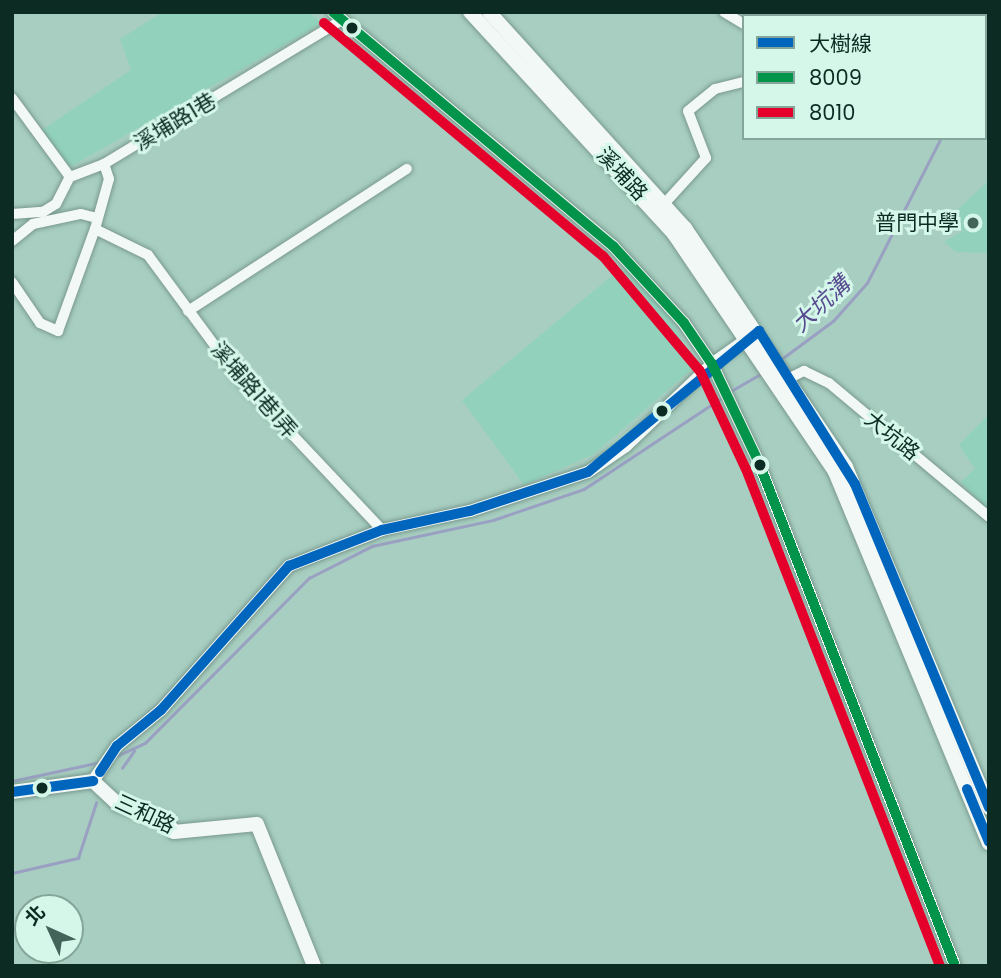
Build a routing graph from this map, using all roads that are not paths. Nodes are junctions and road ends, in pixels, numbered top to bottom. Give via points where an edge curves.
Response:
1 (470, 12) edge
2 (489, 12) edge
3 (723, 12) edge
4 (338, 16) edge
5 (742, 23) edge
6 (742, 82) edge
7 (12, 98) edge
8 (104, 164) junction
9 (407, 169) dead end
10 (70, 177) junction
11 (665, 203) junction
12 (12, 214) edge
13 (96, 223) junction
14 (12, 241) edge
15 (12, 282) edge
16 (188, 311) junction
17 (754, 334) junction
18 (712, 364) junction
19 (782, 378) junction
20 (989, 517) edge
21 (382, 530) junction
22 (97, 776) junction
23 (12, 792) edge
24 (989, 808) edge
25 (989, 843) edge
26 (314, 966) edge
27 (956, 966) edge

1 - 17 main road, 溪埔路 via 647,201
2 - 11 main road, 溪埔路
3 - 5 street
4 - 8 street, 溪埔路1巷
4 - 18 street via 613,246 684,323
6 - 11 street via 715,89 688,111 706,158
7 - 10 street
8 - 10 street, 溪埔路1巷
8 - 13 street via 109,179
9 - 16 street
10 - 12 street via 56,204 43,212
11 - 17 main road, 溪埔路
13 - 14 street, 溪埔路1巷1弄 via 81,215 33,225
13 - 15 street via 58,331 40,323
13 - 16 street, 溪埔路1巷1弄 via 148,256
16 - 21 street, 溪埔路1巷1弄 via 238,377
17 - 18 street
17 - 19 main road, 溪埔路
18 - 21 street via 626,446 588,472 470,511
18 - 27 street via 737,411
19 - 20 street, 大坑路 via 804,371 829,383
19 - 24 main road via 862,498
19 - 25 main road via 851,503
21 - 22 street via 289,566 161,710 117,746
22 - 23 main road, 三和路
22 - 26 main road, 三和路 via 119,805 167,822 174,832 257,824

